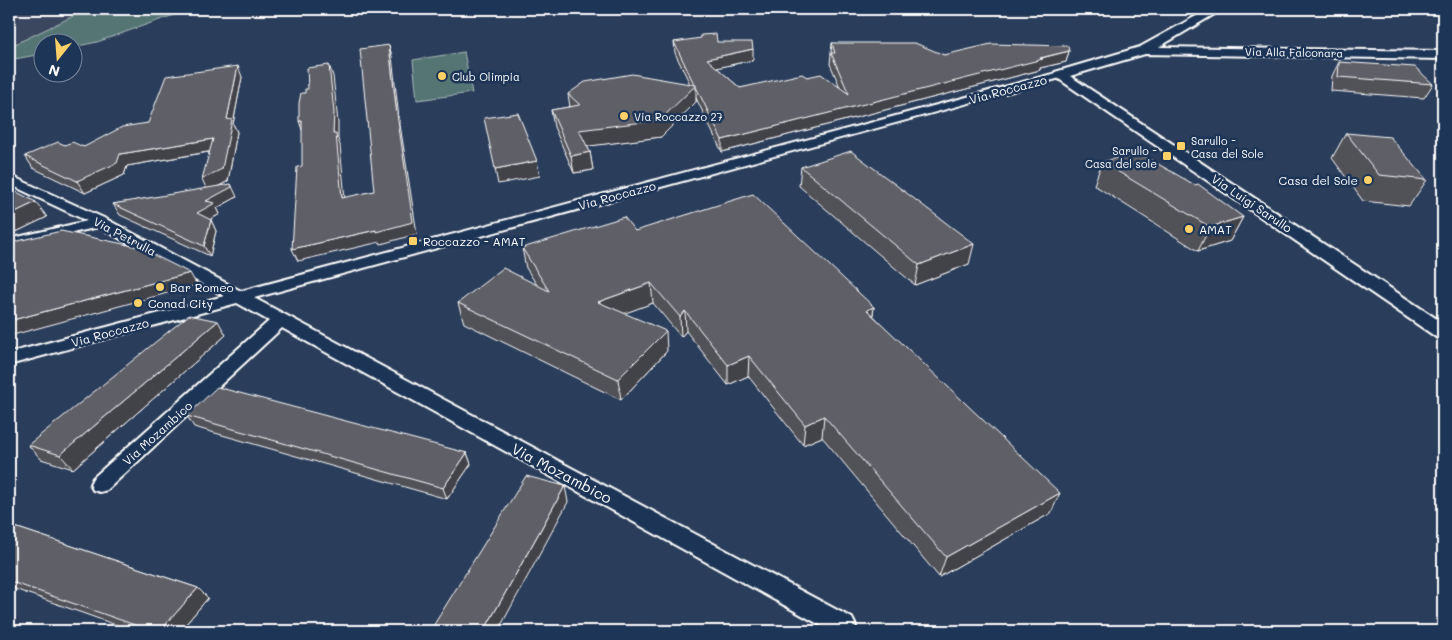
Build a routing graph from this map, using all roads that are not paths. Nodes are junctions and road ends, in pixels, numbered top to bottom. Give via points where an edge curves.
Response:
1 (1217, 9) edge
2 (1144, 50) junction
3 (1443, 54) edge
4 (1060, 75) junction
5 (9, 179) edge
6 (101, 222) junction
7 (9, 243) edge
8 (239, 298) junction
9 (280, 320) junction
10 (1443, 332) edge
11 (9, 359) edge
12 (100, 484) dead end
13 (844, 626) dead end

1 - 2 street, Via Roccazzo
2 - 3 street, Via Alla Falconara
2 - 4 street, Via Roccazzo
4 - 8 street, Via Roccazzo
4 - 10 street, Via Luigi Sarullo
5 - 6 street, Via Petrulla
6 - 7 street
6 - 8 street, Via Petrulla
8 - 9 street, Via Mozambico
8 - 11 street, Via Roccazzo
9 - 12 street, Via Mozambico
9 - 13 street, Via Mozambico

